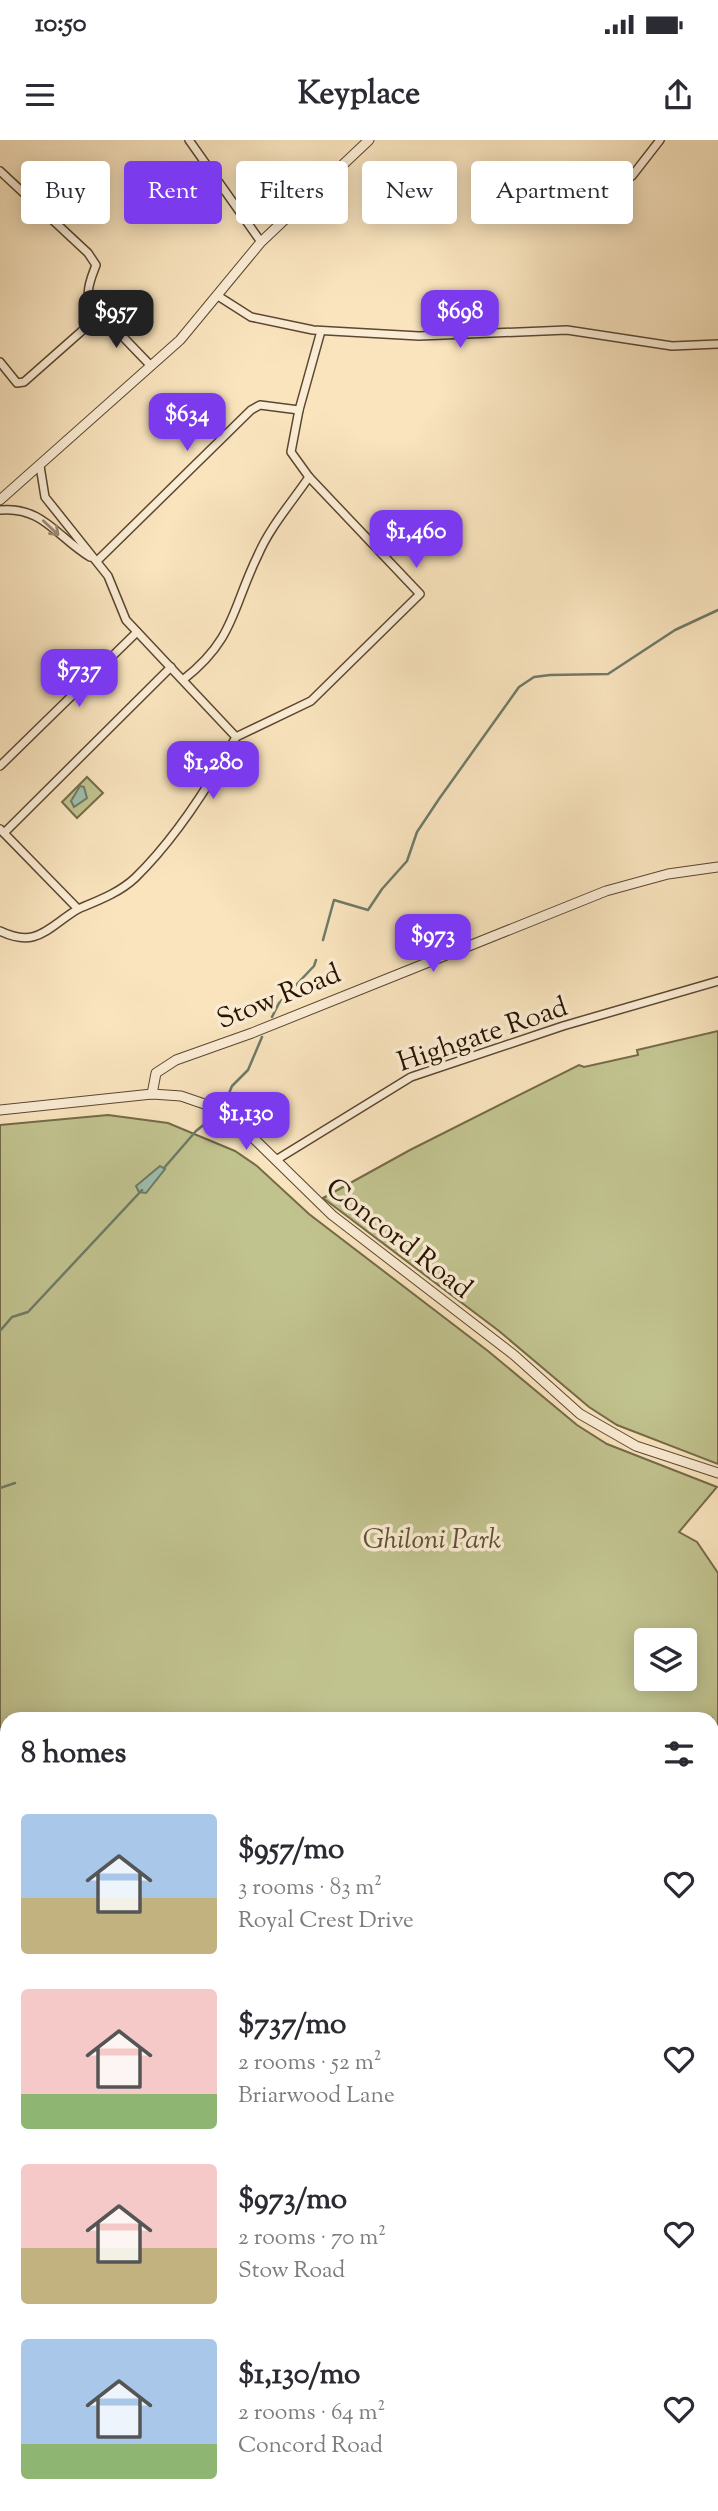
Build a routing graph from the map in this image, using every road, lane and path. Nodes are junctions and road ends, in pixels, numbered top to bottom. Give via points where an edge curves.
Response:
1 (189, 140) edge
2 (369, 140) edge
3 (660, 140) edge
4 (0, 171) edge
5 (633, 175) edge
6 (261, 242) junction
7 (218, 296) junction
8 (101, 314) junction
9 (321, 331) junction
10 (718, 344) edge
11 (0, 362) edge
12 (151, 366) junction
13 (299, 410) junction
14 (40, 466) junction
15 (309, 477) junction
16 (1, 496) edge
17 (0, 510) edge
18 (97, 561) junction
19 (137, 632) junction
20 (171, 667) junction
21 (184, 679) junction
22 (236, 737) junction
23 (0, 766) edge
24 (2, 831) edge
25 (718, 867) edge
26 (78, 909) junction
27 (0, 931) edge
28 (718, 981) edge
29 (152, 1094) junction
30 (0, 1110) edge
31 (276, 1160) junction
32 (718, 1473) edge

1 - 6 street
2 - 6 street
3 - 5 street
4 - 8 street via 88,253 96,265 87,298
6 - 7 street
7 - 9 street via 271,324
7 - 12 street
8 - 11 street via 24,382 17,383
8 - 12 street
9 - 10 street via 440,336 568,330 672,346
9 - 13 street
12 - 14 street
13 - 15 street via 291,452
13 - 18 street via 260,405 251,410
14 - 16 street
14 - 18 street via 45,497
15 - 21 street via 259,552 228,634
15 - 22 street via 420,594 311,701
17 -> 18 street via 20,508 40,517
18 - 19 street via 126,620
19 - 20 street
19 - 23 street
20 - 21 street
20 - 24 street
21 - 22 street
22 - 26 street via 215,775 134,879 106,898
24 - 26 street
25 - 29 street, Stow Road via 668,874 606,891 176,1060 156,1073
26 - 27 street via 43,935 19,940
28 - 31 street, Highgate Road via 562,1026 411,1077
29 - 30 street, Concord Road
29 - 31 street, Concord Road via 181,1096 216,1108
31 - 32 street, Concord Road via 332,1215 514,1355 580,1414 636,1446

